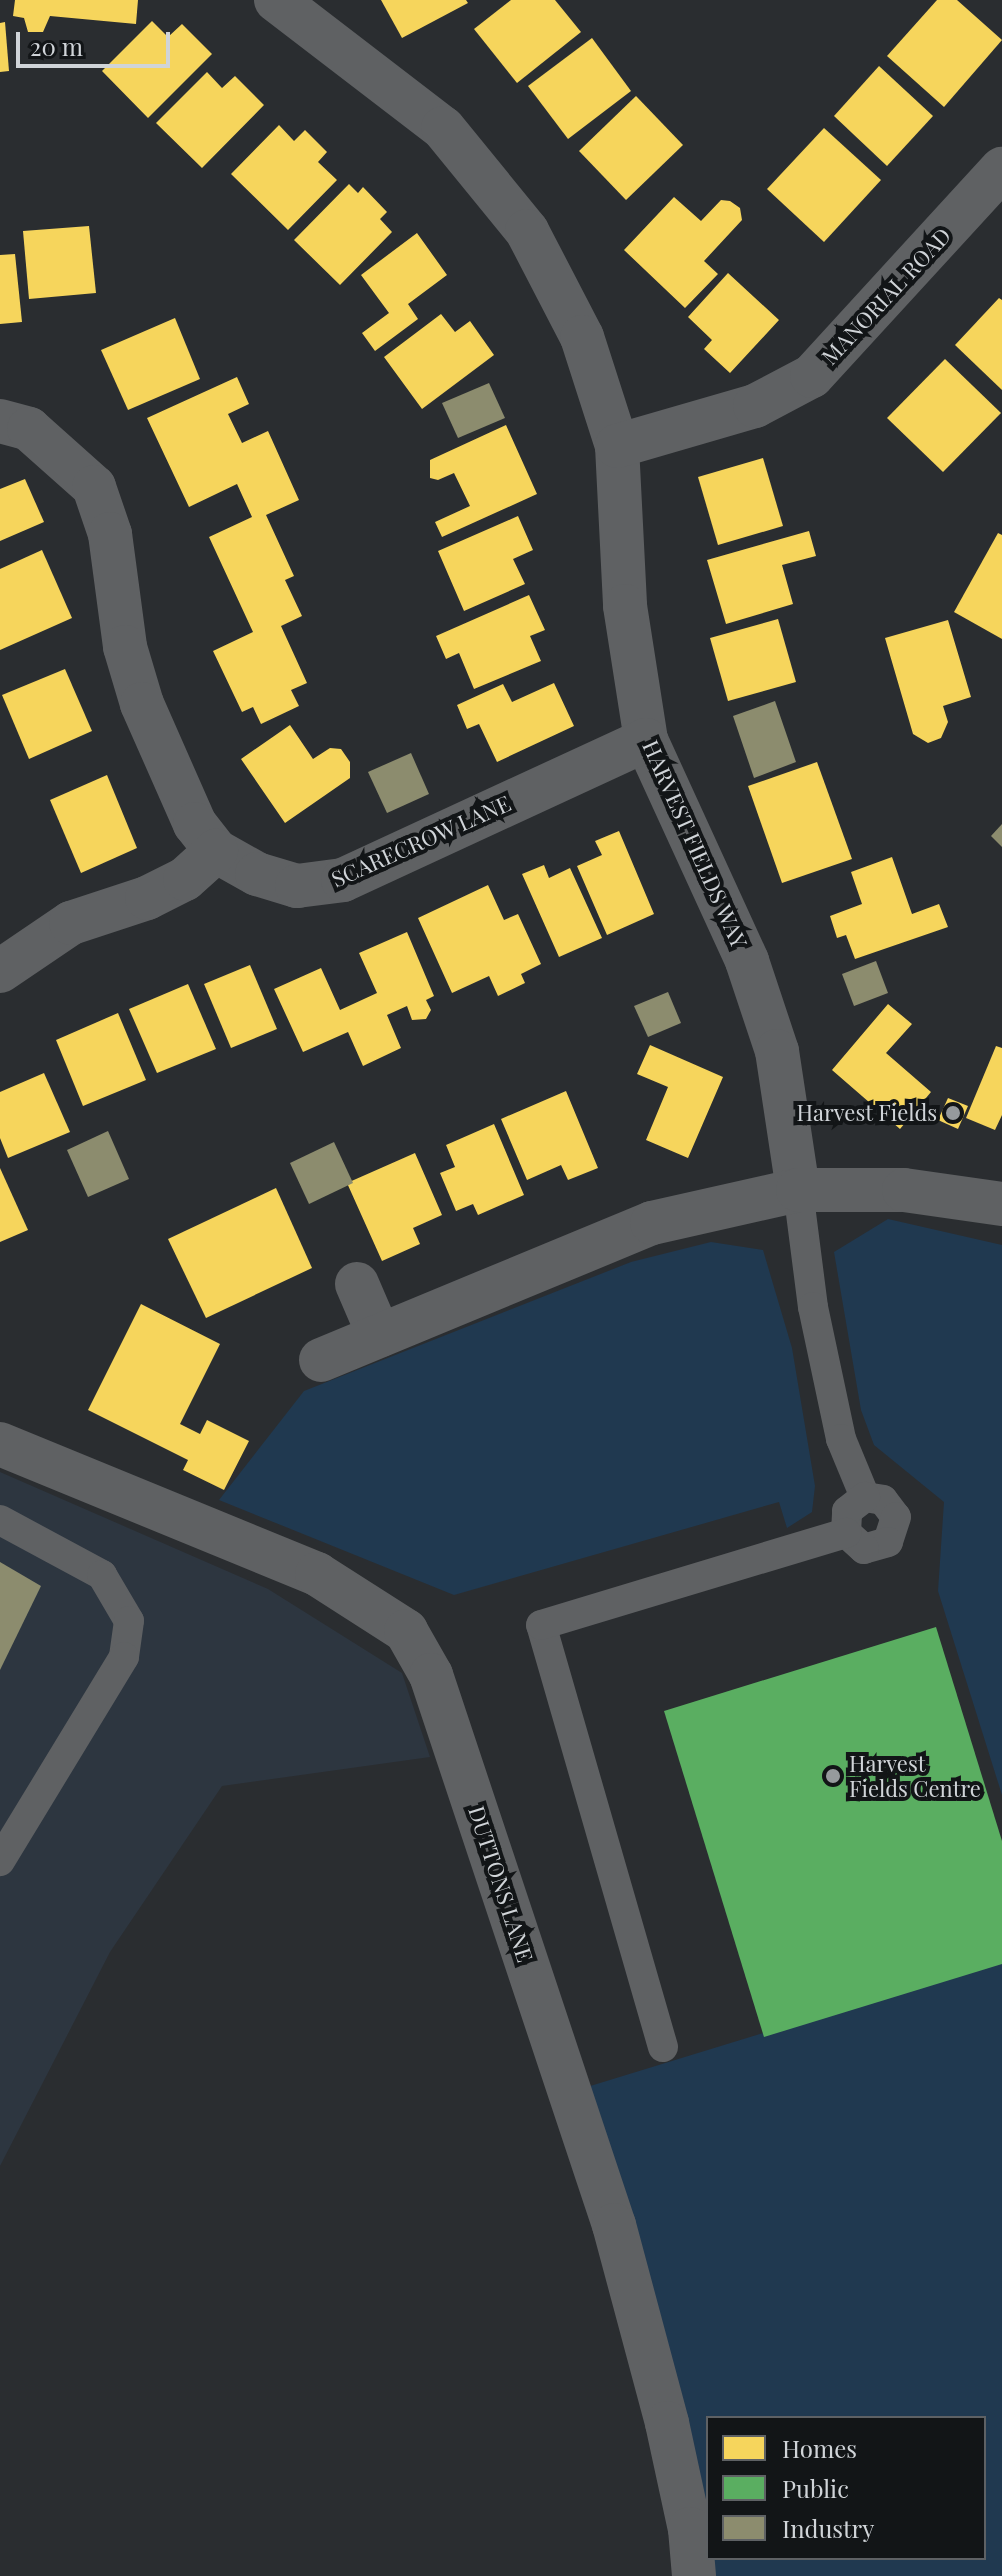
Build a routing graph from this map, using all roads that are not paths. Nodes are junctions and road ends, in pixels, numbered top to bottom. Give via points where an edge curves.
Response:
1 (276, 0) edge
2 (1002, 169) edge
3 (0, 421) edge
4 (617, 446) junction
5 (646, 740) junction
6 (216, 851) junction
7 (0, 971) edge
8 (798, 1190) junction
9 (1002, 1204) edge
10 (357, 1284) dead end
11 (379, 1335) junction
12 (321, 1360) dead end
13 (0, 1444) edge
14 (865, 1497) junction
15 (0, 1520) edge
16 (846, 1533) junction
17 (0, 1861) edge
18 (663, 2047) dead end
19 (694, 2576) edge

1 - 4 street, HARVEST FIELDS WAY via 443,128 527,231 582,337
2 - 4 street, MANORIAL ROAD via 812,376 755,406
3 - 6 street, SCARECROW LANE via 29,429 94,487 110,534 125,647 142,704 195,824
4 - 5 street, HARVEST FIELDS WAY via 625,606
5 - 6 street, SCARECROW LANE via 343,880 297,886 257,874
5 - 8 street, HARVEST FIELDS WAY via 747,961 772,1036
6 - 7 street via 185,879 147,898 71,923
8 - 9 street via 904,1190
8 - 11 street via 652,1223
8 - 14 lane via 813,1307 841,1439
10 - 11 street
11 - 12 street
13 - 19 street, DUTTONS LANE via 317,1574 406,1631 441,1703 614,2225 667,2423 690,2529
14 - 16 lane via 847,1511
14 - 16 lane via 883,1500 896,1517 888,1542 864,1549
15 - 17 lane via 102,1575 129,1621 124,1657
16 - 18 lane via 541,1625

